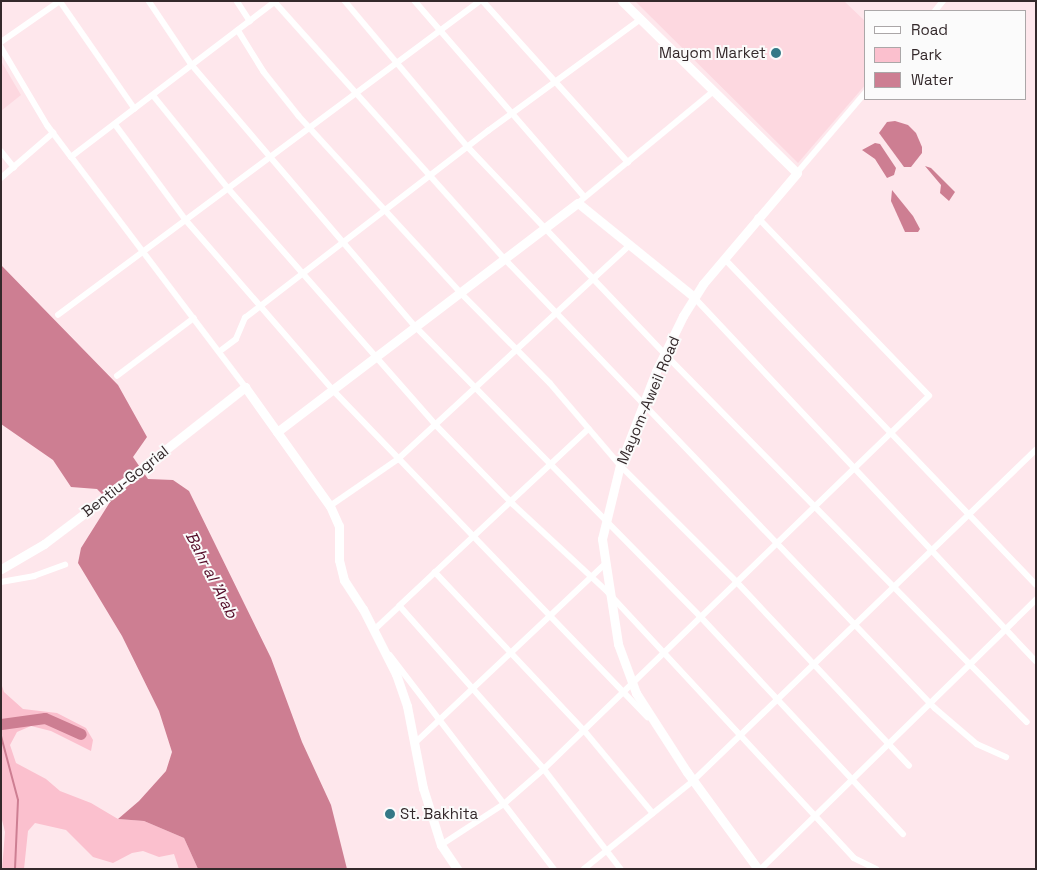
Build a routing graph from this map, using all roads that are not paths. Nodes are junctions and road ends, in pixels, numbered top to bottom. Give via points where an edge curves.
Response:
1 (60, 1) edge
2 (149, 1) edge
3 (237, 1) edge
4 (345, 1) edge
5 (415, 1) edge
6 (482, 1) edge
7 (622, 1) edge
8 (275, 2) edge
9 (641, 19) junction
10 (250, 21) junction
11 (238, 30) junction
12 (441, 31) junction
13 (1, 42) edge
14 (1, 47) edge
15 (395, 64) junction
16 (192, 65) junction
17 (555, 82) junction
18 (714, 91) junction
19 (355, 94) junction
20 (864, 94) edge
21 (153, 95) junction
22 (135, 109) junction
23 (511, 114) junction
24 (115, 124) junction
25 (311, 127) junction
26 (53, 133) junction
27 (468, 147) junction
28 (1, 151) edge
29 (71, 157) junction
30 (270, 157) junction
31 (628, 162) junction
32 (14, 167) junction
33 (797, 173) junction
34 (431, 175) junction
35 (1, 178) edge
36 (228, 188) junction
37 (581, 200) junction
38 (385, 211) junction
39 (758, 218) junction
40 (186, 220) junction
41 (546, 227) junction
42 (342, 243) junction
43 (630, 245) junction
44 (144, 251) junction
45 (505, 259) junction
46 (724, 259) junction
47 (302, 274) junction
48 (594, 279) junction
49 (461, 293) junction
50 (694, 297) junction
51 (262, 305) junction
52 (58, 314) dead end
53 (556, 314) junction
54 (194, 318) junction
55 (417, 328) junction
56 (517, 349) junction
57 (219, 352) junction
58 (665, 354) junction
59 (377, 358) junction
60 (117, 376) dead end
61 (245, 387) junction
62 (474, 388) junction
63 (332, 390) junction
64 (642, 406) junction
65 (435, 424) junction
66 (589, 429) junction
67 (277, 432) junction
68 (891, 433) junction
69 (1036, 450) edge
70 (397, 460) junction
71 (550, 465) junction
72 (620, 465) junction
73 (854, 468) junction
74 (510, 502) junction
75 (330, 506) junction
76 (815, 506) junction
77 (969, 514) junction
78 (605, 521) junction
79 (472, 537) junction
80 (776, 544) junction
81 (932, 550) junction
82 (66, 565) dead end
83 (604, 565) junction
84 (1, 569) edge
85 (435, 572) junction
86 (592, 577) junction
87 (736, 581) junction
88 (1, 582) edge
89 (1036, 584) edge
90 (894, 587) junction
91 (608, 592) junction
92 (1036, 600) edge
93 (400, 606) junction
94 (550, 616) junction
95 (700, 616) junction
96 (854, 625) junction
97 (1006, 629) junction
98 (374, 630) junction
99 (381, 643) junction
100 (511, 652) junction
101 (662, 653) junction
102 (1036, 661) edge
103 (814, 664) junction
104 (970, 664) junction
105 (632, 681) junction
106 (473, 689) junction
107 (622, 691) junction
108 (777, 699) junction
109 (930, 703) junction
110 (440, 720) junction
111 (1027, 722) dead end
112 (657, 726) junction
113 (584, 730) junction
114 (740, 736) junction
115 (414, 744) junction
116 (889, 744) junction
117 (1006, 757) dead end
118 (909, 765) dead end
119 (544, 769) junction
120 (852, 779) junction
121 (693, 781) junction
122 (504, 804) junction
123 (653, 813) junction
124 (815, 816) junction
125 (903, 834) dead end
126 (441, 845) junction
127 (607, 850) junction
128 (457, 869) edge
129 (554, 869) edge
130 (584, 869) edge
131 (621, 869) edge
132 (759, 869) edge
133 (877, 869) edge

1 - 13 street
1 - 22 street
2 - 16 street
3 - 10 street
4 - 15 street
5 - 12 street
6 - 12 street
6 - 17 street
7 - 9 main road
8 - 10 street
8 - 19 street
9 - 17 street
9 - 18 main road
10 - 11 street
11 - 16 street
11 - 25 street via 274,86
12 - 15 street
12 - 23 street
14 - 26 street
15 - 19 street
15 - 27 street
16 - 21 street
16 - 30 street
17 - 23 street
17 - 31 street
18 - 31 street
18 - 33 main road
19 - 25 street
19 - 34 street
20 - 33 street
21 - 22 street
21 - 36 street
22 - 24 street
23 - 27 street
23 - 37 street
24 - 29 street
24 - 40 street
25 - 30 street
25 - 38 street
26 - 29 street
26 - 32 street
27 - 34 street
27 - 41 street
28 - 32 street
29 - 44 street
30 - 36 street
30 - 42 street
31 - 37 street
32 - 35 street
33 - 39 main road, Mayom-Aweil Road
34 - 38 street
34 - 45 street
36 - 40 street
36 - 47 street
37 - 41 main road
37 - 43 main road
38 - 42 street
38 - 49 street
39 - 46 main road, Mayom-Aweil Road
39 - 68 street via 929,396
40 - 44 street
40 - 51 street
41 - 45 main road
41 - 48 street
42 - 47 street
42 - 55 street
43 - 48 street
43 - 50 main road
44 - 52 street
44 - 54 street
45 - 49 main road
45 - 53 street
46 - 50 main road, Mayom-Aweil Road
46 - 68 street
47 - 51 street
47 - 59 street
48 - 53 street
48 - 58 street
49 - 55 main road
49 - 56 street
50 - 58 main road, Mayom-Aweil Road
50 - 73 street
51 - 57 street via 245,318 236,339
51 - 63 street
53 - 56 street
53 - 64 street
54 - 57 street
54 - 60 street
55 - 59 main road
55 - 62 street
56 - 62 street
56 - 66 street
57 - 61 street
58 - 64 main road, Mayom-Aweil Road
58 - 76 street
59 - 63 main road
59 - 65 street
61 - 67 main road
61 - 84 main road, Bentiu-Gogrial via 44,544
62 - 65 street
62 - 71 street
63 - 67 main road
63 - 70 street
64 - 72 main road, Mayom-Aweil Road
64 - 80 street
65 - 70 street
65 - 74 street
66 - 71 street
66 - 72 street
67 - 75 main road
68 - 73 street
68 - 77 street
69 - 77 street
70 - 75 street
70 - 79 street
71 - 74 street
71 - 78 street
72 - 78 main road, Mayom-Aweil Road
72 - 87 street
73 - 76 street
73 - 81 street
74 - 79 street
74 - 86 street
75 - 98 main road via 339,526 339,560 344,580
76 - 80 street
76 - 90 street
77 - 81 street
77 - 89 street
78 - 83 main road, Mayom-Aweil Road
78 - 95 street
79 - 85 street
79 - 94 street
80 - 87 street
80 - 96 street
81 - 90 street
81 - 97 street
82 - 88 street via 34,576
83 - 86 street
83 - 91 main road, Mayom-Aweil Road
85 - 93 street
85 - 100 street
86 - 91 street
86 - 94 street
87 - 95 street
87 - 103 street
90 - 96 street
90 - 104 street
91 - 101 street
91 - 105 main road, Mayom-Aweil Road via 618,644
92 - 97 street
93 - 98 street
93 - 106 street
94 - 100 street
94 - 107 street
95 - 101 street
95 - 108 street
96 - 103 street
96 - 109 street
97 - 102 street
97 - 104 street
98 - 99 main road
99 - 110 street
99 - 115 main road via 407,706
100 - 106 street
100 - 113 street
101 - 105 street
101 - 114 street
103 - 108 street
103 - 116 street
104 - 109 street
104 - 111 street
105 - 107 street
105 - 112 main road, Mayom-Aweil Road
106 - 110 street
106 - 119 street
107 - 112 street
107 - 113 street
108 - 114 street
108 - 120 street
109 - 116 street
109 - 117 street via 977,744
110 - 115 street
110 - 122 street
112 - 121 main road, Mayom-Aweil Road
113 - 119 street
113 - 123 street
114 - 121 street
114 - 124 street
115 - 126 main road via 423,788
116 - 118 street
116 - 120 street
119 - 122 street
119 - 127 street
120 - 124 street
120 - 125 street
121 - 123 street
121 - 132 main road, Mayom-Aweil Road
122 - 126 street
122 - 129 street
123 - 127 street
124 - 132 street
124 - 133 street via 854,858
126 - 128 main road
127 - 130 street
127 - 131 street

